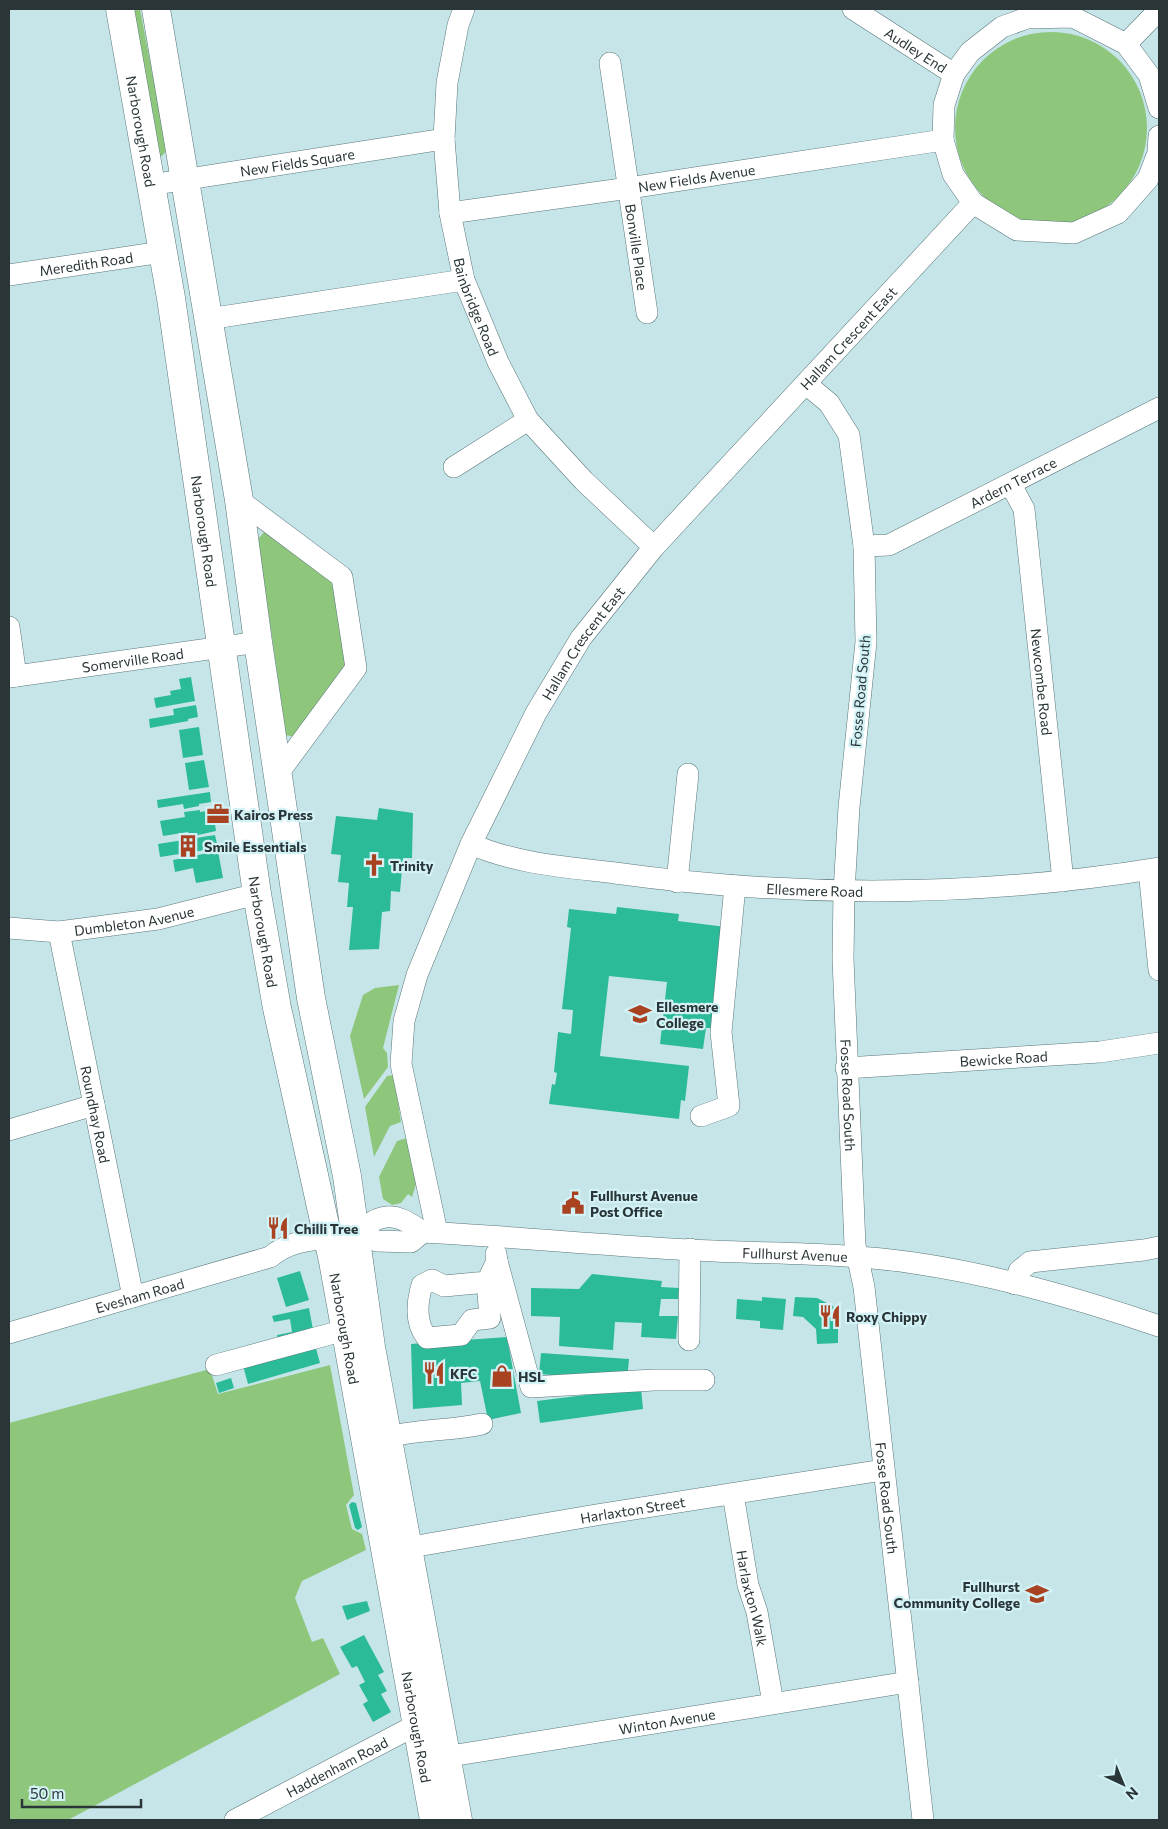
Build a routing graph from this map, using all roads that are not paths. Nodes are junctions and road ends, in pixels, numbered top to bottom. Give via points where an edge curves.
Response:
1 (120, 9) edge
2 (156, 9) edge
3 (464, 9) edge
4 (853, 9) edge
5 (1159, 10) edge
6 (1026, 14) edge
7 (1126, 44) junction
8 (610, 63) dead end
9 (954, 74) junction
10 (1159, 108) edge
11 (1159, 136) edge
12 (444, 139) junction
13 (943, 140) junction
14 (184, 178) junction
15 (1153, 182) edge
16 (150, 185) junction
17 (628, 188) junction
18 (973, 203) junction
19 (450, 212) junction
20 (162, 252) junction
21 (9, 275) edge
22 (464, 280) junction
23 (647, 313) dead end
24 (208, 319) junction
25 (806, 384) junction
26 (1159, 408) edge
27 (528, 420) junction
28 (454, 466) dead end
29 (1011, 485) junction
30 (239, 500) junction
31 (864, 546) junction
32 (654, 547) junction
33 (9, 627) edge
34 (258, 642) junction
35 (222, 647) junction
36 (12, 676) edge
37 (688, 774) dead end
38 (277, 775) junction
39 (471, 844) junction
40 (1154, 869) edge
41 (1064, 881) junction
42 (677, 882) junction
43 (735, 886) junction
44 (844, 892) junction
45 (257, 894) junction
46 (9, 928) edge
47 (59, 932) junction
48 (1159, 970) edge
49 (1159, 1043) edge
50 (846, 1068) junction
51 (94, 1105) junction
52 (701, 1116) dead end
53 (9, 1130) edge
54 (426, 1188) junction
55 (403, 1219) junction
56 (355, 1232) junction
57 (430, 1232) junction
58 (495, 1237) junction
59 (328, 1238) junction
60 (1159, 1246) edge
61 (690, 1249) junction
62 (856, 1256) junction
63 (497, 1261) junction
64 (487, 1282) dead end
65 (1015, 1284) junction
66 (133, 1297) junction
67 (1159, 1326) edge
68 (345, 1330) junction
69 (9, 1333) edge
70 (688, 1340) dead end
71 (216, 1364) dead end
72 (704, 1380) dead end
73 (482, 1424) dead end
74 (388, 1437) junction
75 (884, 1470) junction
76 (733, 1494) junction
77 (396, 1550) junction
78 (908, 1682) junction
79 (773, 1703) junction
80 (428, 1720) junction
81 (435, 1758) junction
82 (236, 1820) edge
83 (434, 1820) edge
84 (458, 1820) edge
85 (923, 1820) edge

1 - 16 main road, Narborough Road
2 - 14 main road, Narborough Road
3 - 12 street, Bainbridge Road via 447,83
4 - 9 street, Audley End
5 - 7 street
6 - 7 street via 1073,17
6 - 9 street via 1002,27 970,52
7 - 10 street via 1149,75
8 - 17 street, Bonville Place
9 - 13 street via 944,105
11 - 15 street
12 - 14 street, New Fields Square
12 - 19 street, Bainbridge Road
13 - 17 street, New Fields Avenue
13 - 18 street via 953,174
14 - 16 street, New Fields Square
14 - 24 main road, Narborough Road
15 - 18 street via 1118,212 1074,233 1017,230
16 - 20 main road, Narborough Road
17 - 19 street, New Fields Avenue
17 - 23 street, Bonville Place
18 - 25 street, Hallam Crescent East
19 - 22 street, Bainbridge Road
20 - 21 street, Meredith Road
20 - 35 main road, Narborough Road via 172,298
22 - 24 street
22 - 27 street, Bainbridge Road via 498,362
24 - 30 main road, Narborough Road
25 - 31 street, Fosse Road South via 829,403 849,435
25 - 32 street, Hallam Crescent East
26 - 29 street, Ardern Terrace
27 - 28 street
27 - 32 street, Bainbridge Road via 584,481
29 - 31 street, Ardern Terrace via 889,545
29 - 41 street, Newcombe Road via 1024,509
30 - 34 main road, Narborough Road
30 - 38 street via 342,577 356,668
31 - 44 street, Fosse Road South via 866,642
32 - 39 street, Hallam Crescent East via 581,638 536,713
33 - 36 street
34 - 35 street, Somerville Road
34 - 38 main road, Narborough Road
35 - 36 street, Somerville Road
35 - 45 main road, Narborough Road
37 - 42 street
38 - 56 main road, Narborough Road via 311,998
39 - 42 street, Ellesmere Road via 508,858
39 - 54 street, Hallam Crescent East via 417,975 404,1020 401,1064
40 - 41 street, Ellesmere Road
40 - 48 street
41 - 44 street, Ellesmere Road via 996,889
42 - 43 street, Ellesmere Road
43 - 44 street, Ellesmere Road
43 - 52 street via 721,1032 729,1106
44 - 50 street, Fosse Road South
45 - 47 street, Dumbleton Avenue via 158,919
45 - 59 main road, Narborough Road via 277,1008
46 - 47 street, Dumbleton Avenue
47 - 51 street, Roundhay Road
49 - 50 street, Bewicke Road via 1100,1052
50 - 62 street, Fosse Road South
51 - 53 street
51 - 66 street, Roundhay Road
54 - 55 street
54 - 57 street, Hallam Crescent East
55 - 56 street via 381,1218
55 - 57 street, Fullhurst Avenue
56 - 57 street, Fullhurst Avenue via 378,1240 411,1242
56 - 59 street
56 - 74 main road, Narborough Road
57 - 58 street, Fullhurst Avenue
58 - 61 street, Fullhurst Avenue
58 - 63 street
59 - 66 street, Evesham Road via 303,1240 270,1256
59 - 68 main road, Narborough Road
60 - 65 street via 1030,1262 1019,1271
61 - 62 street, Fullhurst Avenue
61 - 70 street
62 - 65 street, Fullhurst Avenue via 916,1263
62 - 75 street, Fosse Road South via 864,1287
63 - 64 street
63 - 72 street via 530,1387
65 - 67 street, Fullhurst Avenue via 1097,1305
66 - 69 street, Evesham Road
68 - 71 street
68 - 77 main road, Narborough Road
73 - 74 street via 460,1429 411,1431
74 - 77 main road, Narborough Road
75 - 76 street, Harlaxton Street
75 - 78 street, Fosse Road South
76 - 77 street, Harlaxton Street
76 - 79 street, Harlaxton Walk
77 - 80 main road, Narborough Road
78 - 79 street, Winton Avenue
78 - 85 street, Fosse Road South
79 - 81 street, Winton Avenue
80 - 81 main road, Narborough Road
80 - 82 street, Haddenham Road
81 - 83 main road, Narborough Road
81 - 84 main road, Narborough Road

